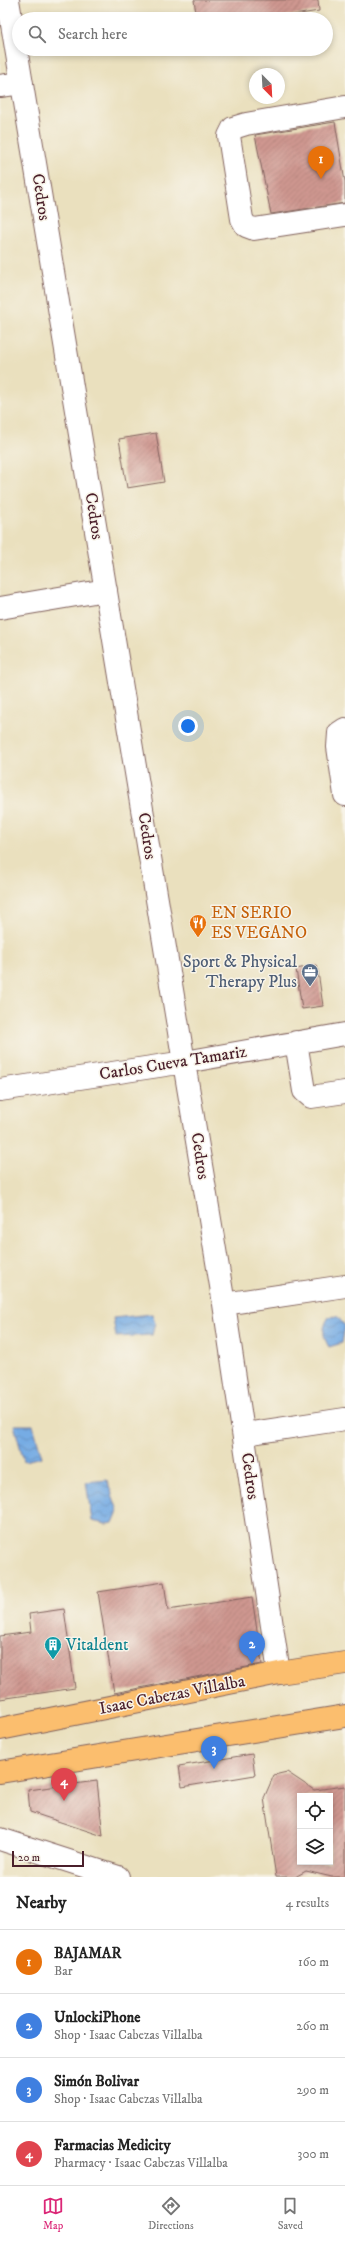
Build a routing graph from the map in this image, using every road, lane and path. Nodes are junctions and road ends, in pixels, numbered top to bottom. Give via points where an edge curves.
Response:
1 (8, 0) edge
2 (12, 24) edge
3 (17, 56) edge
4 (22, 83) junction
5 (0, 86) edge
6 (345, 107) edge
7 (345, 215) edge
8 (106, 590) junction
9 (0, 608) edge
10 (345, 729) edge
11 (345, 795) edge
12 (345, 1034) edge
13 (296, 1042) junction
14 (185, 1062) junction
15 (0, 1090) edge
16 (345, 1092) edge
17 (345, 1286) edge
18 (224, 1304) junction
19 (345, 1419) edge
20 (244, 1434) junction
21 (345, 1663) edge
22 (280, 1673) junction
23 (345, 1716) edge
24 (0, 1729) edge
25 (0, 1772) edge
26 (0, 1839) edge
27 (118, 1877) edge

1 - 2 street, Cedros
3 - 4 street, Cedros
4 - 5 street
4 - 8 street, Cedros
6 - 7 street via 246,124 233,128 229,136 242,219 246,226 254,229
8 - 9 street
8 - 14 street, Cedros
10 - 11 street via 339,733 338,747
12 - 13 street, Carlos Cueva Tamariz
13 - 14 street, Carlos Cueva Tamariz
13 - 16 street via 304,1091 311,1097
14 - 15 street, Carlos Cueva Tamariz
14 - 18 street, Cedros
17 - 18 street
18 - 20 street, Cedros
19 - 20 street
20 - 22 street, Cedros
21 - 22 main road, Isaac Cabezas Villalba
22 - 24 main road, Isaac Cabezas Villalba
23 - 25 main road
26 - 27 street

